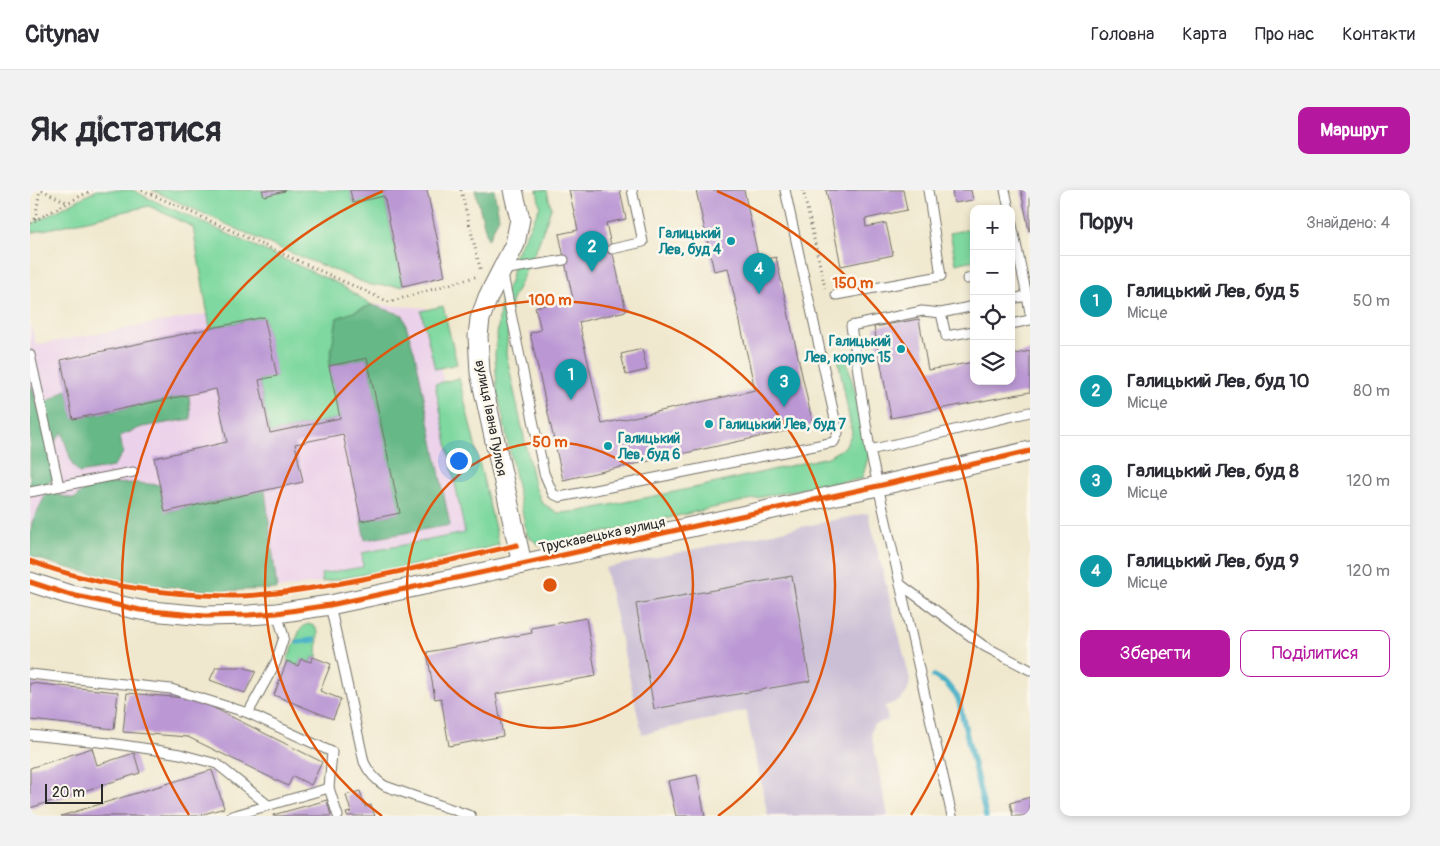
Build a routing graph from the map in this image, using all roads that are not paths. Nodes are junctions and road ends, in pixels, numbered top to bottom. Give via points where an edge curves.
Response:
1 (513, 190) edge
2 (632, 190) edge
3 (785, 190) edge
4 (928, 190) edge
5 (1005, 190) edge
6 (1008, 205) edge
7 (1015, 238) edge
8 (612, 249) dead end
9 (564, 260) dead end
10 (1021, 266) junction
11 (1015, 267) edge
12 (502, 270) junction
13 (836, 295) road end
14 (1027, 296) junction
15 (1015, 298) edge
16 (970, 307) edge
17 (941, 313) junction
18 (1030, 313) edge
19 (1030, 320) edge
20 (1015, 323) edge
21 (970, 332) edge
22 (30, 355) edge
23 (1030, 412) edge
24 (870, 450) junction
25 (1030, 451) edge
26 (133, 472) dead end
27 (59, 486) junction
28 (878, 486) junction
29 (30, 492) edge
30 (522, 564) junction
31 (30, 582) edge
32 (900, 584) junction
33 (330, 605) junction
34 (277, 613) junction
35 (1030, 670) edge
36 (30, 674) edge
37 (248, 713) junction
38 (30, 735) edge
39 (329, 788) junction
40 (268, 806) junction
41 (232, 816) edge
42 (338, 816) edge
43 (471, 816) edge
44 (952, 816) edge

1 - 12 street, вулиця Івана Пулюя via 520,219 515,244
2 - 8 lane via 643,242
3 - 12 lane via 838,433 834,442 560,497 553,494 544,473
4 - 13 lane via 941,276
5 - 6 lane
7 - 10 lane
9 - 12 lane
10 - 11 lane
10 - 14 lane
12 - 30 street, вулиця Івана Пулюя via 480,319 480,373
14 - 15 lane
14 - 18 lane
16 - 17 lane
17 - 21 lane via 946,336
17 - 24 lane via 922,311 851,326
19 - 20 lane
22 - 27 lane
23 - 24 lane
24 - 28 lane
25 - 28 street, Трускавецька вулиця
26 - 27 lane
27 - 29 lane
28 - 30 street, Трускавецька вулиця
28 - 32 lane
30 - 33 street, Трускавецька вулиця
31 - 34 street, Трускавецька вулиця via 67,594 140,610 204,616
32 - 35 lane via 984,646
32 - 44 lane
33 - 34 street, Трускавецька вулиця
33 - 43 lane via 364,762 370,774 385,786
34 - 37 lane via 284,637 276,662
36 - 37 lane via 172,689
37 - 39 lane via 332,752
38 - 40 lane via 147,748 217,764
39 - 40 lane
39 - 42 lane
40 - 41 lane

